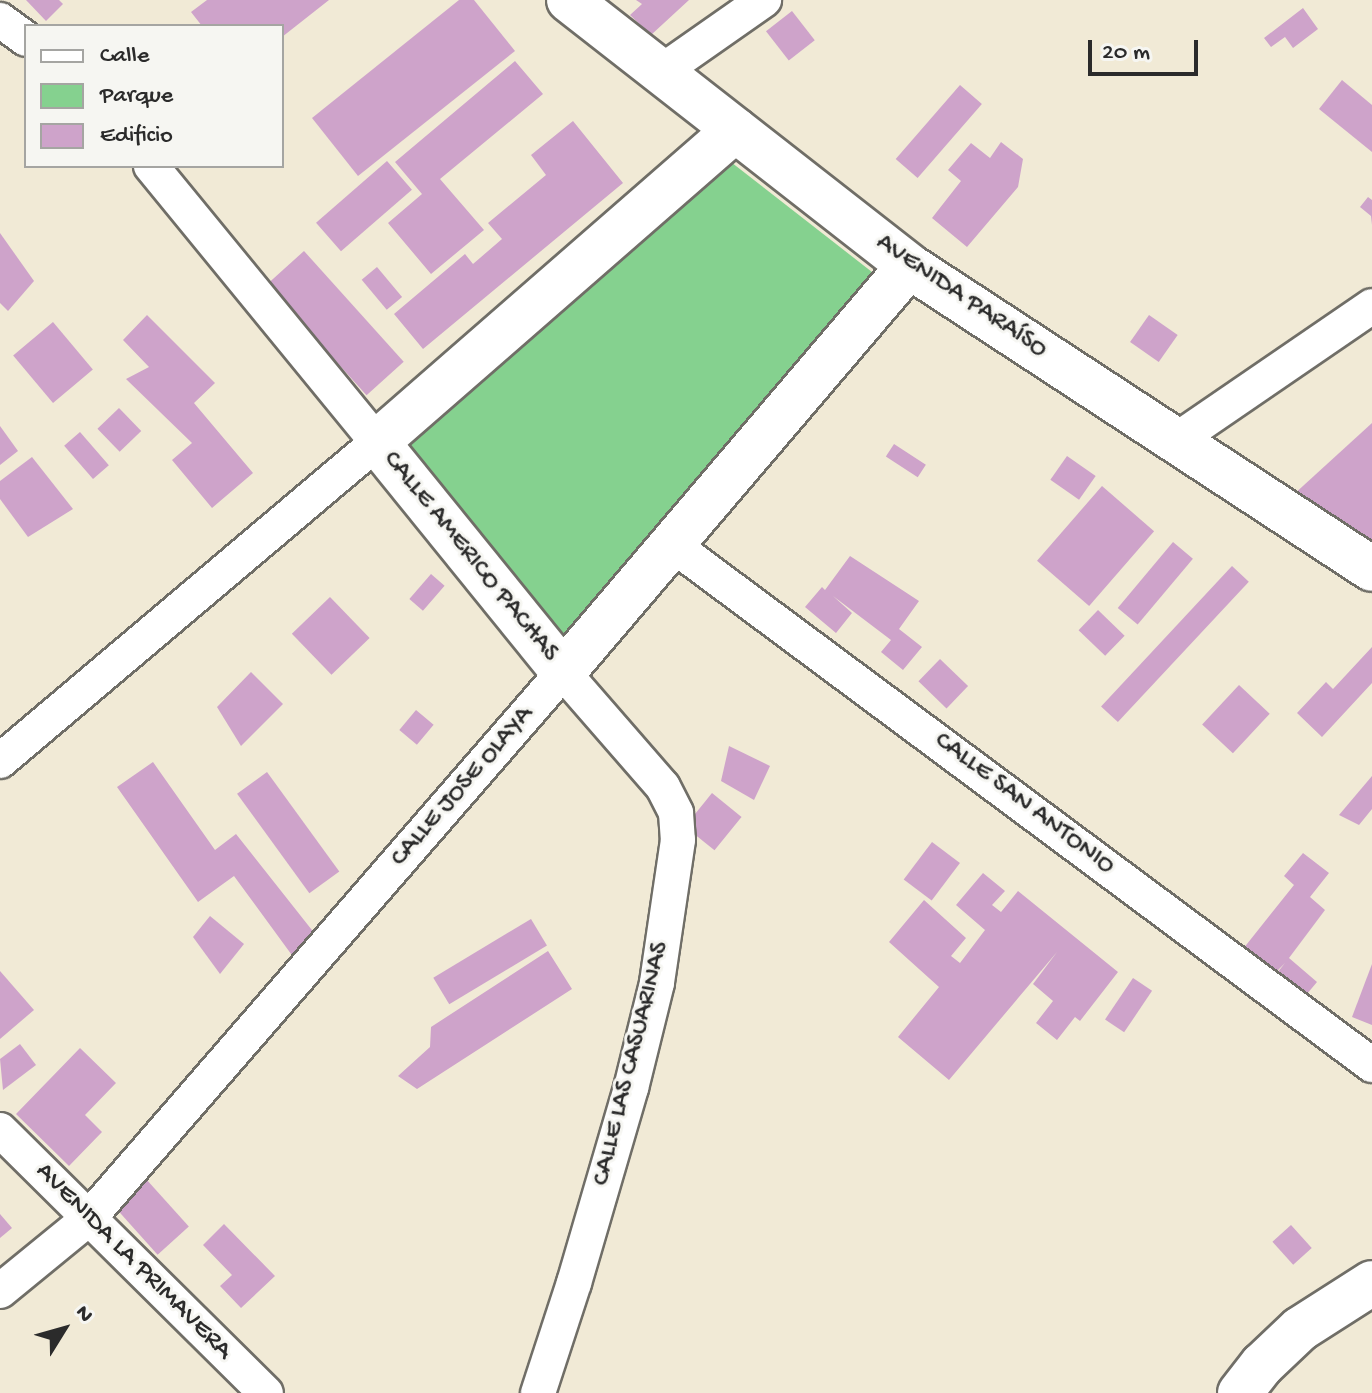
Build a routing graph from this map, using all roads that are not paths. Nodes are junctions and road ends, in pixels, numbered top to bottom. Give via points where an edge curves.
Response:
1 (569, 0) edge
2 (764, 0) edge
3 (0, 20) edge
4 (24, 38) edge
5 (661, 72) junction
6 (735, 130) junction
7 (153, 168) edge
8 (909, 266) junction
9 (1372, 306) edge
10 (1178, 439) junction
11 (377, 442) junction
12 (674, 546) junction
13 (1372, 569) edge
14 (563, 672) junction
15 (0, 761) edge
16 (1372, 1065) edge
17 (0, 1130) edge
18 (88, 1219) junction
19 (1372, 1283) edge
20 (0, 1291) edge
21 (266, 1393) edge
22 (538, 1393) edge
23 (1240, 1393) edge

1 - 5 main road, AVENIDA PARAÍSO
2 - 5 street
3 - 4 street
5 - 6 main road, AVENIDA PARAÍSO
6 - 8 main road, AVENIDA PARAÍSO
6 - 11 main road
7 - 11 street
8 - 10 main road, AVENIDA PARAÍSO
8 - 12 main road, CALLE JOSE OLAYA
9 - 10 street
10 - 13 main road, AVENIDA PARAÍSO
11 - 14 main road, CALLE AMERICO PACHAS
11 - 15 street
12 - 14 main road, CALLE JOSE OLAYA
12 - 16 street, CALLE SAN ANTONIO
14 - 18 street, CALLE JOSE OLAYA
14 - 22 street, CALLE LAS CASUARINAS via 663,787 676,813 678,840 657,983 631,1088
17 - 18 street, AVENIDA LA PRIMAVERA
18 - 20 street, CALLE JOSE OLAYA
18 - 21 street, AVENIDA LA PRIMAVERA
19 - 23 main road via 1300,1329

